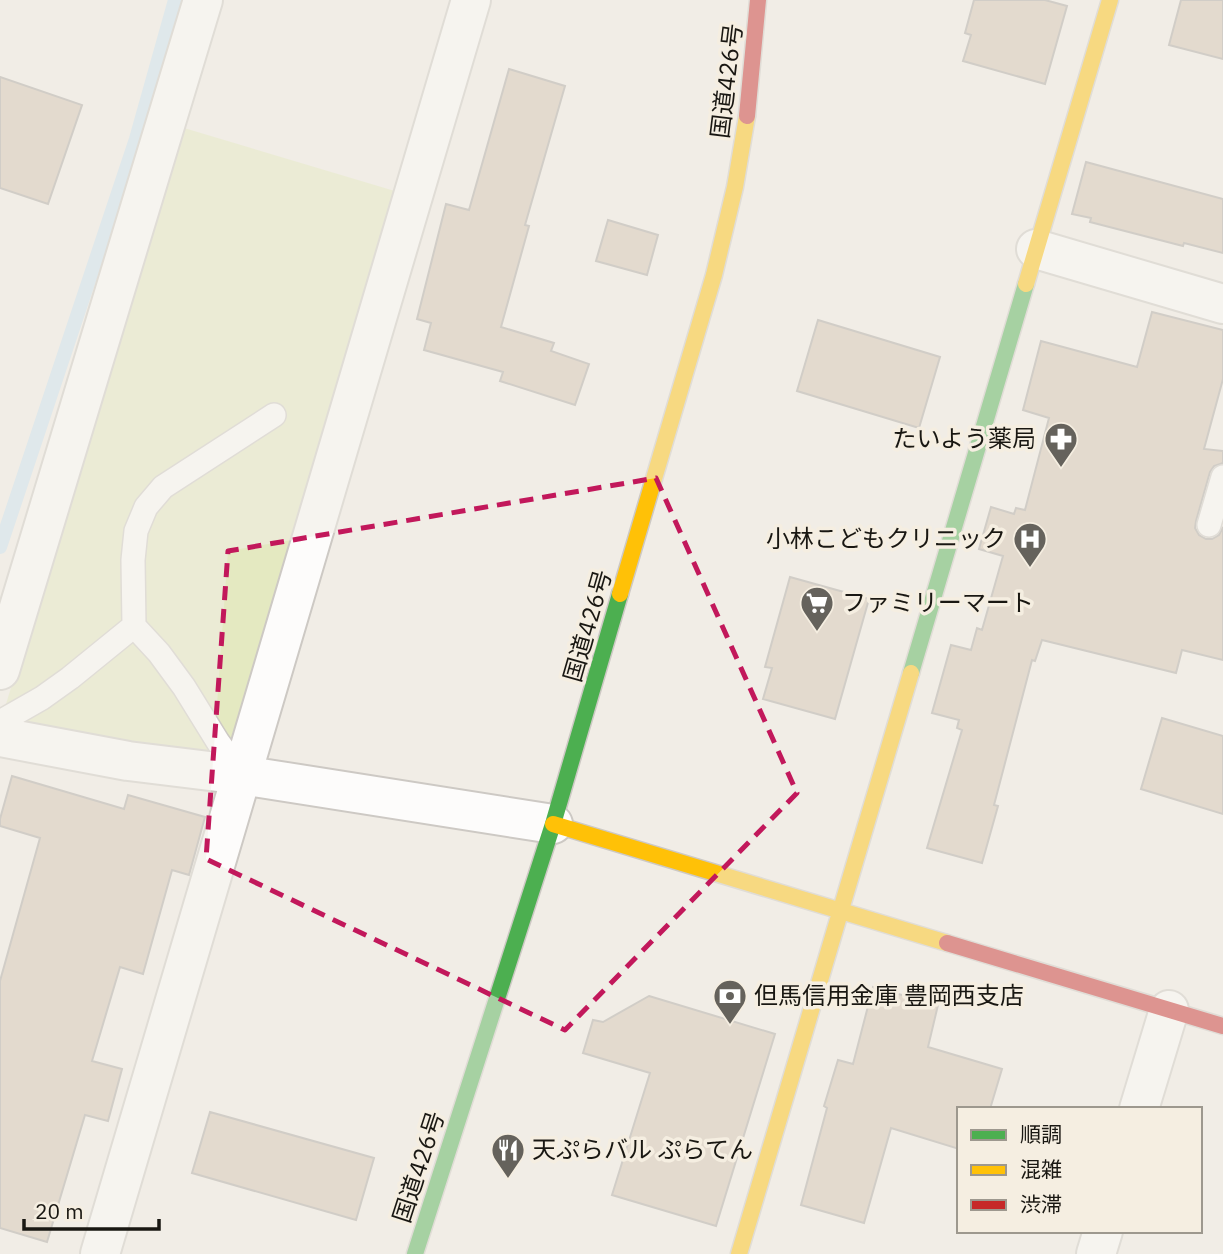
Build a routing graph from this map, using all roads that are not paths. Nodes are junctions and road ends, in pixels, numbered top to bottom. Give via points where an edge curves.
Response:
1 (203, 0) edge
2 (471, 0) edge
3 (758, 0) edge
4 (1110, 0) edge
5 (1036, 249) junction
6 (1223, 304) edge
7 (274, 415) dead end
8 (1223, 477) edge
9 (1209, 525) dead end
10 (134, 626) junction
11 (0, 670) edge
12 (0, 722) edge
13 (0, 737) edge
14 (242, 775) junction
15 (553, 824) junction
16 (840, 911) junction
17 (1169, 1010) junction
18 (1223, 1026) edge
19 (1140, 1107) edge
20 (1101, 1233) edge
21 (100, 1254) edge
22 (415, 1254) edge
23 (739, 1254) edge
24 (1096, 1254) edge

1 - 11 street
2 - 14 street
3 - 15 main road, 国道426号 via 745,134 714,275
4 - 5 main road
5 - 6 street
5 - 16 main road
7 - 10 lane via 163,487 146,507 136,531 133,560
8 - 9 lane
10 - 12 lane via 70,678
10 - 14 lane via 184,687
13 - 14 street via 128,761
14 - 15 street
14 - 21 street
15 - 16 main road
15 - 22 main road, 国道426号
16 - 17 main road
16 - 23 main road
17 - 18 main road
17 - 19 street
20 - 24 street

